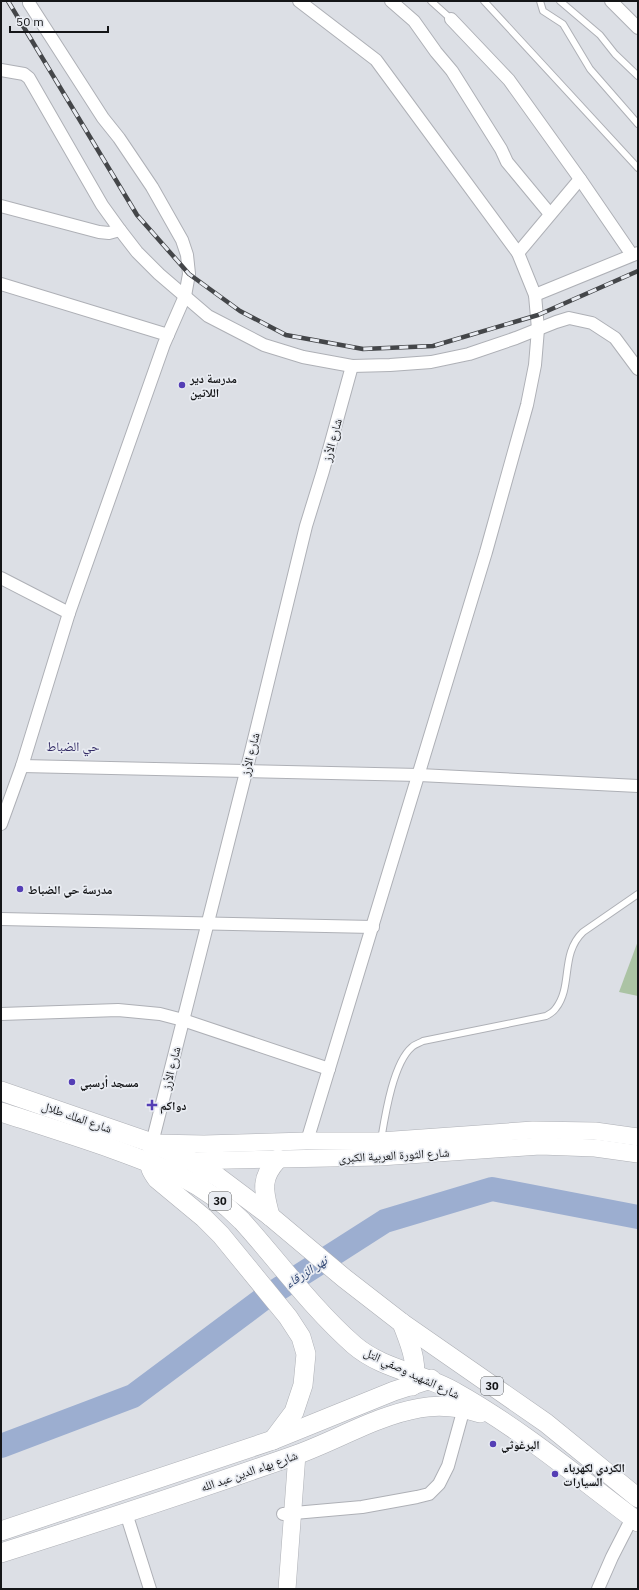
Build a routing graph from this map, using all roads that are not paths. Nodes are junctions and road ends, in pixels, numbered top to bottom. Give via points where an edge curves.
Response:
1 (299, 1) edge
2 (391, 1) edge
3 (431, 1) edge
4 (484, 1) edge
5 (540, 1) edge
6 (560, 1) edge
7 (611, 1) edge
8 (29, 3) dead end
9 (451, 19) joint
10 (638, 28) edge
11 (1, 60) edge
12 (4, 71) edge
13 (638, 76) edge
14 (638, 124) edge
15 (638, 168) edge
16 (580, 179) junction
17 (1, 206) edge
18 (550, 214) junction
19 (120, 230) junction
20 (518, 253) junction
21 (635, 254) edge
22 (1, 284) edge
23 (535, 295) junction
24 (185, 296) junction
25 (538, 329) junction
26 (168, 335) junction
27 (352, 366) junction
28 (638, 369) edge
29 (1, 578) edge
30 (69, 613) junction
31 (22, 766) junction
32 (246, 772) junction
33 (419, 775) junction
34 (638, 786) edge
35 (1, 824) edge
36 (638, 894) edge
37 (1, 919) edge
38 (208, 924) junction
39 (373, 927) junction
40 (1, 1014) edge
41 (183, 1020) junction
42 (329, 1069) junction
43 (1, 1091) edge
44 (1, 1112) edge
45 (638, 1138) edge
46 (306, 1141) junction
47 (380, 1142) junction
48 (152, 1143) junction
49 (638, 1154) edge
50 (278, 1159) junction
51 (190, 1161) junction
52 (149, 1162) junction
53 (270, 1216) junction
54 (402, 1323) junction
55 (471, 1372) junction
56 (419, 1379) junction
57 (464, 1408) junction
58 (497, 1418) junction
59 (376, 1421) junction
60 (273, 1440) junction
61 (291, 1456) junction
62 (638, 1498) edge
63 (126, 1513) junction
64 (288, 1514) junction
65 (635, 1520) edge
66 (1, 1531) edge
67 (1, 1553) edge
68 (150, 1589) edge
69 (278, 1589) edge
70 (287, 1589) edge
71 (598, 1589) edge

1 - 20 street via 376,60
2 - 18 street via 414,21 452,71 507,162
3 - 9 lane
4 - 15 lane
5 - 14 lane via 543,11 563,24 590,70
6 - 13 lane via 600,34 615,54
7 - 10 street
8 - 24 street via 103,118 137,164 182,240 189,274
9 - 16 street via 509,80
11 - 12 street
12 - 19 street via 24,74 29,78 102,205
16 - 18 street
16 - 21 street
17 - 19 street via 99,232
18 - 20 street
19 - 24 street via 137,252
20 - 23 street
21 - 23 street
22 - 26 street
23 - 25 street
24 - 26 street
24 - 27 street via 208,316 264,345 303,357
25 - 27 street via 469,354 439,360
25 - 28 street via 569,318 592,323 615,338
25 - 33 street via 535,365 527,405
26 - 30 street
27 - 32 street, شارع الأرز via 324,471 306,526
29 - 30 street
30 - 31 street
31 - 32 street
31 - 35 street
32 - 33 street
32 - 38 street, شارع الأرز
33 - 34 street
33 - 39 street
36 - 47 lane via 576,939 571,950 562,998 556,1009 546,1016 423,1041 413,1046 401,1061 388,1100
37 - 38 street
38 - 39 street
38 - 41 street, شارع الأرز
39 - 42 street
40 - 41 street via 118,1010 160,1014
41 - 42 street
41 - 48 street, شارع الأرز
42 - 46 street
43 - 48 main road, شارع الملك طلال / 30
44 - 52 main road, شارع الملك طلال / 30
45 - 47 main road, شارع الثورة العربية الكبرى via 595,1131 533,1130
46 - 47 main road, شارع الثورة العربية الكبرى
46 - 48 main road, شارع الثورة العربية الكبرى
48 - 51 main road, 30
48 - 52 main road
49 - 50 main road, شارع الثورة العربية الكبرى via 595,1148 540,1146 380,1156
50 - 51 main road, شارع الثورة العربية الكبرى
50 - 53 main road via 265,1176 265,1196
51 - 52 main road, شارع الثورة العربية الكبرى
51 - 53 main road, 30 via 218,1177
52 - 56 main road, شارع الشهيد وصفي التل / 30 via 176,1173 218,1200 242,1221 309,1299 354,1345
52 - 60 main road via 157,1179 204,1218 226,1241 301,1337 306,1354 303,1385 294,1412
53 - 54 main road, 30
54 - 55 main road, 30
54 - 56 main road
55 - 56 main road, شارع بهاء الدين عبد الله
55 - 62 main road, 30 via 546,1423
56 - 58 main road, شارع الشهيد وصفي التل / 30 via 455,1391
56 - 59 main road via 401,1401
56 - 60 main road, شارع بهاء الدين عبد الله
57 - 58 main road, شارع بهاء الدين عبد الله
57 - 59 main road, شارع بهاء الدين عبد الله via 422,1408
57 - 64 street via 448,1466 439,1484 429,1494 362,1507
58 - 65 main road, شارع الشهيد وصفي التل / 30 via 547,1451
59 - 61 main road, شارع بهاء الدين عبد الله
60 - 66 main road, شارع بهاء الدين عبد الله
61 - 63 main road, شارع بهاء الدين عبد الله
61 - 64 main road
63 - 67 main road, شارع بهاء الدين عبد الله
63 - 68 street
64 - 69 main road
64 - 70 main road
65 - 71 street via 609,1563

